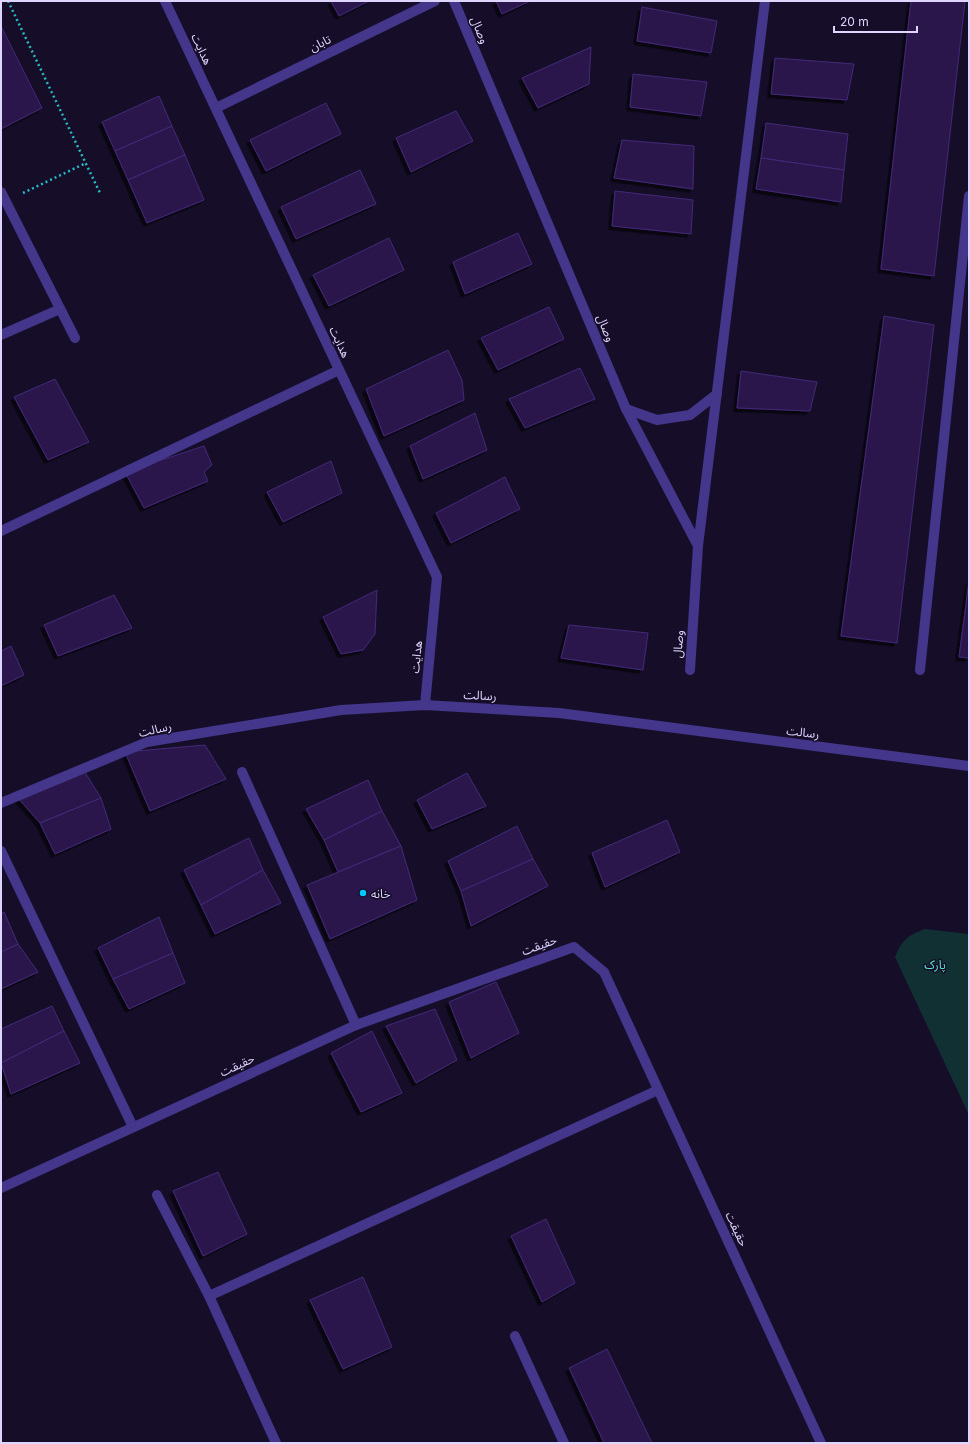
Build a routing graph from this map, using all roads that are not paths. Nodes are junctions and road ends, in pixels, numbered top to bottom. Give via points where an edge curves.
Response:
1 (165, 1) edge
2 (435, 1) edge
3 (454, 1) edge
4 (766, 1) edge
5 (216, 108) junction
6 (1, 192) edge
7 (969, 196) edge
8 (60, 309) junction
9 (1, 335) edge
10 (75, 338) dead end
11 (339, 370) junction
12 (717, 394) junction
13 (626, 409) junction
14 (1, 531) edge
15 (698, 546) junction
16 (690, 670) dead end
17 (920, 670) dead end
18 (425, 705) junction
19 (969, 766) edge
20 (242, 772) dead end
21 (1, 803) edge
22 (1, 851) edge
23 (356, 1025) junction
24 (658, 1090) junction
25 (133, 1127) junction
26 (1, 1188) edge
27 (157, 1195) dead end
28 (209, 1296) junction
29 (515, 1336) dead end
30 (276, 1443) edge
31 (564, 1443) edge
32 (821, 1443) edge

1 - 5 street, هدایت
2 - 5 street, تابان
3 - 13 street, وصال
4 - 12 street
5 - 11 street, هدایت
6 - 8 street
7 - 17 street
8 - 9 street
8 - 10 street
11 - 14 street
11 - 18 street, هدایت via 437,577
12 - 13 street via 690,415 657,420
12 - 15 street
13 - 15 street, وصال
15 - 16 street, وصال
18 - 19 street, رسالت via 559,713
18 - 21 street, رسالت via 341,710 148,742
20 - 23 street
22 - 25 street
23 - 24 street, حقیقت via 574,947 604,972
23 - 25 street, حقیقت
24 - 28 street
24 - 32 street, حقیقت
25 - 26 street, حقیقت
27 - 28 street
28 - 30 street
29 - 31 street

